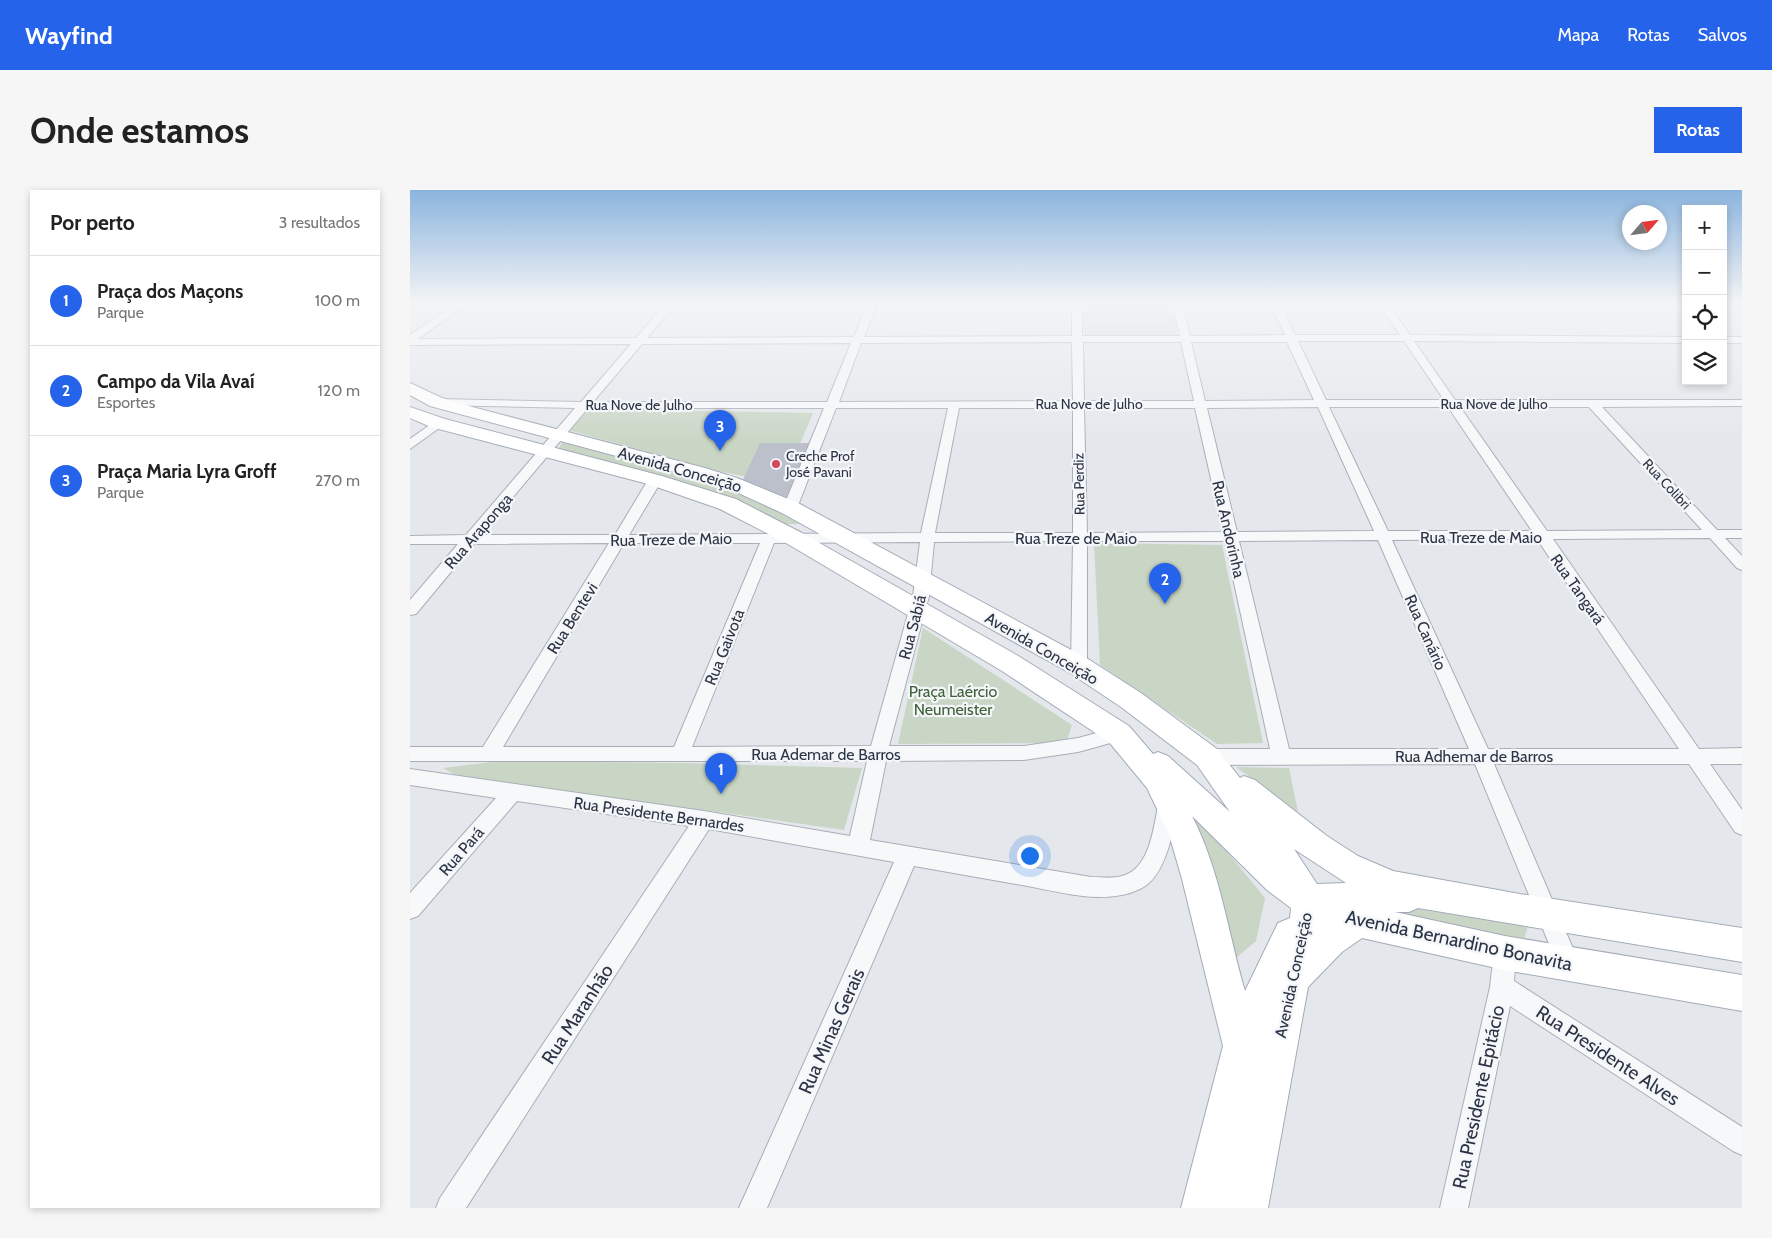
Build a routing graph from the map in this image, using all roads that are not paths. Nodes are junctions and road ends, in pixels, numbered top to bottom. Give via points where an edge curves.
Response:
1 (632, 350) edge
2 (854, 350) edge
3 (1078, 350) edge
4 (1186, 350) edge
5 (1298, 350) edge
6 (1415, 350) edge
7 (410, 388) edge
8 (410, 394) edge
9 (1737, 403) edge
10 (1078, 404) junction
11 (1200, 404) junction
12 (1322, 404) junction
13 (1453, 404) junction
14 (1592, 404) junction
15 (582, 405) junction
16 (830, 405) junction
17 (954, 405) junction
18 (1742, 411) edge
19 (410, 412) edge
20 (437, 413) junction
21 (552, 443) junction
22 (410, 446) edge
23 (655, 480) junction
24 (790, 508) junction
25 (1714, 534) junction
26 (1742, 534) edge
27 (1232, 537) junction
28 (1384, 537) junction
29 (1542, 537) junction
30 (769, 538) junction
31 (794, 538) junction
32 (843, 538) junction
33 (927, 538) junction
34 (1080, 538) junction
35 (471, 539) junction
36 (621, 539) junction
37 (410, 540) edge
38 (1742, 565) edge
39 (921, 596) junction
40 (410, 610) edge
41 (1079, 666) junction
42 (1119, 734) junction
43 (878, 753) junction
44 (410, 754) edge
45 (488, 755) junction
46 (1481, 755) junction
47 (680, 756) junction
48 (1281, 756) junction
49 (1742, 756) edge
50 (1207, 757) junction
51 (1695, 757) junction
52 (410, 777) edge
53 (512, 793) junction
54 (1170, 800) junction
55 (704, 820) junction
56 (1742, 826) edge
57 (858, 847) junction
58 (908, 855) junction
59 (1425, 894) junction
60 (1308, 900) junction
61 (410, 909) edge
62 (1551, 917) junction
63 (1358, 921) junction
64 (1742, 945) edge
65 (1505, 954) junction
66 (1569, 965) junction
67 (1291, 978) junction
68 (1502, 987) junction
69 (1742, 993) edge
70 (1242, 1046) junction
71 (1742, 1142) edge
72 (450, 1208) edge
73 (753, 1208) edge
74 (1203, 1208) edge
75 (1246, 1208) edge
76 (1454, 1208) edge

1 - 15 street, Rua Araponga
2 - 16 street
3 - 10 street, Rua Perdiz
4 - 11 street, Rua Andorinha
5 - 12 street, Rua Canário
6 - 13 street, Rua Tangará
7 - 20 main road, Avenida Conceição
8 - 20 main road
9 - 14 street, Rua Nove de Julho
9 - 18 street
10 - 11 street, Rua Nove de Julho
10 - 17 street, Rua Nove de Julho
10 - 34 street, Rua Perdiz
11 - 12 street, Rua Nove de Julho
11 - 27 street, Rua Andorinha
12 - 13 street, Rua Nove de Julho
12 - 28 street, Rua Canário
13 - 14 street, Rua Nove de Julho
13 - 29 street, Rua Tangará
14 - 25 street, Rua Colibri
15 - 16 street, Rua Nove de Julho
15 - 20 street, Rua Nove de Julho
15 - 21 street, Rua Araponga
16 - 17 street, Rua Nove de Julho
16 - 24 street
17 - 33 street, Rua Sabiá
19 - 20 main road, Avenida Conceição
20 - 21 main road, Avenida Conceição
20 - 22 street
21 - 23 main road, Avenida Conceição
21 - 24 main road, Avenida Conceição via 730,482
21 - 35 street, Rua Araponga
23 - 31 main road, Avenida Conceição via 728,504
23 - 36 street, Rua Bentevi
24 - 32 main road, Avenida Conceição
25 - 26 street, Rua Treze de Maio
25 - 29 street, Rua Treze de Maio
25 - 38 street, Rua Colibri
27 - 28 street, Rua Treze de Maio
27 - 34 street, Rua Treze de Maio
27 - 48 street, Rua Andorinha
28 - 29 street, Rua Treze de Maio
28 - 46 street, Rua Canário
29 - 51 street, Rua Tangará
30 - 31 street, Rua Treze de Maio
30 - 36 street, Rua Treze de Maio
30 - 47 street, Rua Gaivota
31 - 32 street, Rua Treze de Maio
31 - 39 main road, Avenida Conceição
32 - 33 street, Rua Treze de Maio
32 - 39 main road, Avenida Conceição
33 - 34 street, Rua Treze de Maio
33 - 39 street, Rua Sabiá
34 - 41 street, Rua Perdiz
35 - 36 street, Rua Treze de Maio
35 - 37 street, Rua Treze de Maio
35 - 40 street, Rua Araponga
36 - 45 street, Rua Bentevi
39 - 41 main road, Avenida Conceição
39 - 42 main road, Avenida Conceição via 1019,669
39 - 43 street, Rua Sabiá
41 - 50 main road, Avenida Conceição
42 - 43 street, Rua Ademar de Barros via 1078,745 1024,753
42 - 54 main road, Avenida Conceição via 1158,780
42 - 60 main road, Avenida Bernardino Bonavita via 1182,786 1256,859
43 - 47 street, Rua Ademar de Barros
43 - 57 street, Rua Sabiá
44 - 45 street, Rua Ademar de Barros
45 - 47 street, Rua Ademar de Barros
46 - 48 street, Rua Adhemar de Barros
46 - 51 street, Rua Adhemar de Barros
46 - 62 street, Rua Canário
48 - 50 street, Rua Adhemar de Barros
49 - 51 street, Rua Adhemar de Barros
50 - 59 main road via 1264,806 1342,863 1365,876
50 - 60 main road, Avenida Conceição via 1293,874
51 - 56 street, Rua Tangará
52 - 53 street, Rua Presidente Bernardes
53 - 55 street, Rua Presidente Bernardes
53 - 61 street, Rua Pará
54 - 58 street, Rua Presidente Bernardes via 1158,847 1147,873 1141,879 1122,886 1090,887
54 - 70 main road, Avenida Conceição via 1200,879
55 - 57 street, Rua Presidente Bernardes
55 - 72 street, Rua Maranhão
57 - 58 street, Rua Presidente Bernardes
58 - 73 street, Rua Minas Gerais
59 - 60 main road
59 - 62 main road
60 - 63 main road, Avenida Bernardino Bonavita
60 - 67 main road, Avenida Conceição via 1307,923
60 - 70 main road via 1266,984
62 - 64 main road
62 - 66 street, Rua Canário
63 - 65 main road, Avenida Bernardino Bonavita
63 - 67 main road via 1330,940
65 - 66 main road, Avenida Bernardino Bonavita
65 - 68 street
66 - 69 main road, Avenida Bernardino Bonavita
67 - 75 main road, Avenida Conceição
68 - 71 street, Rua Presidente Alves
68 - 76 street, Rua Presidente Epitácio
70 - 74 main road, Avenida Conceição

